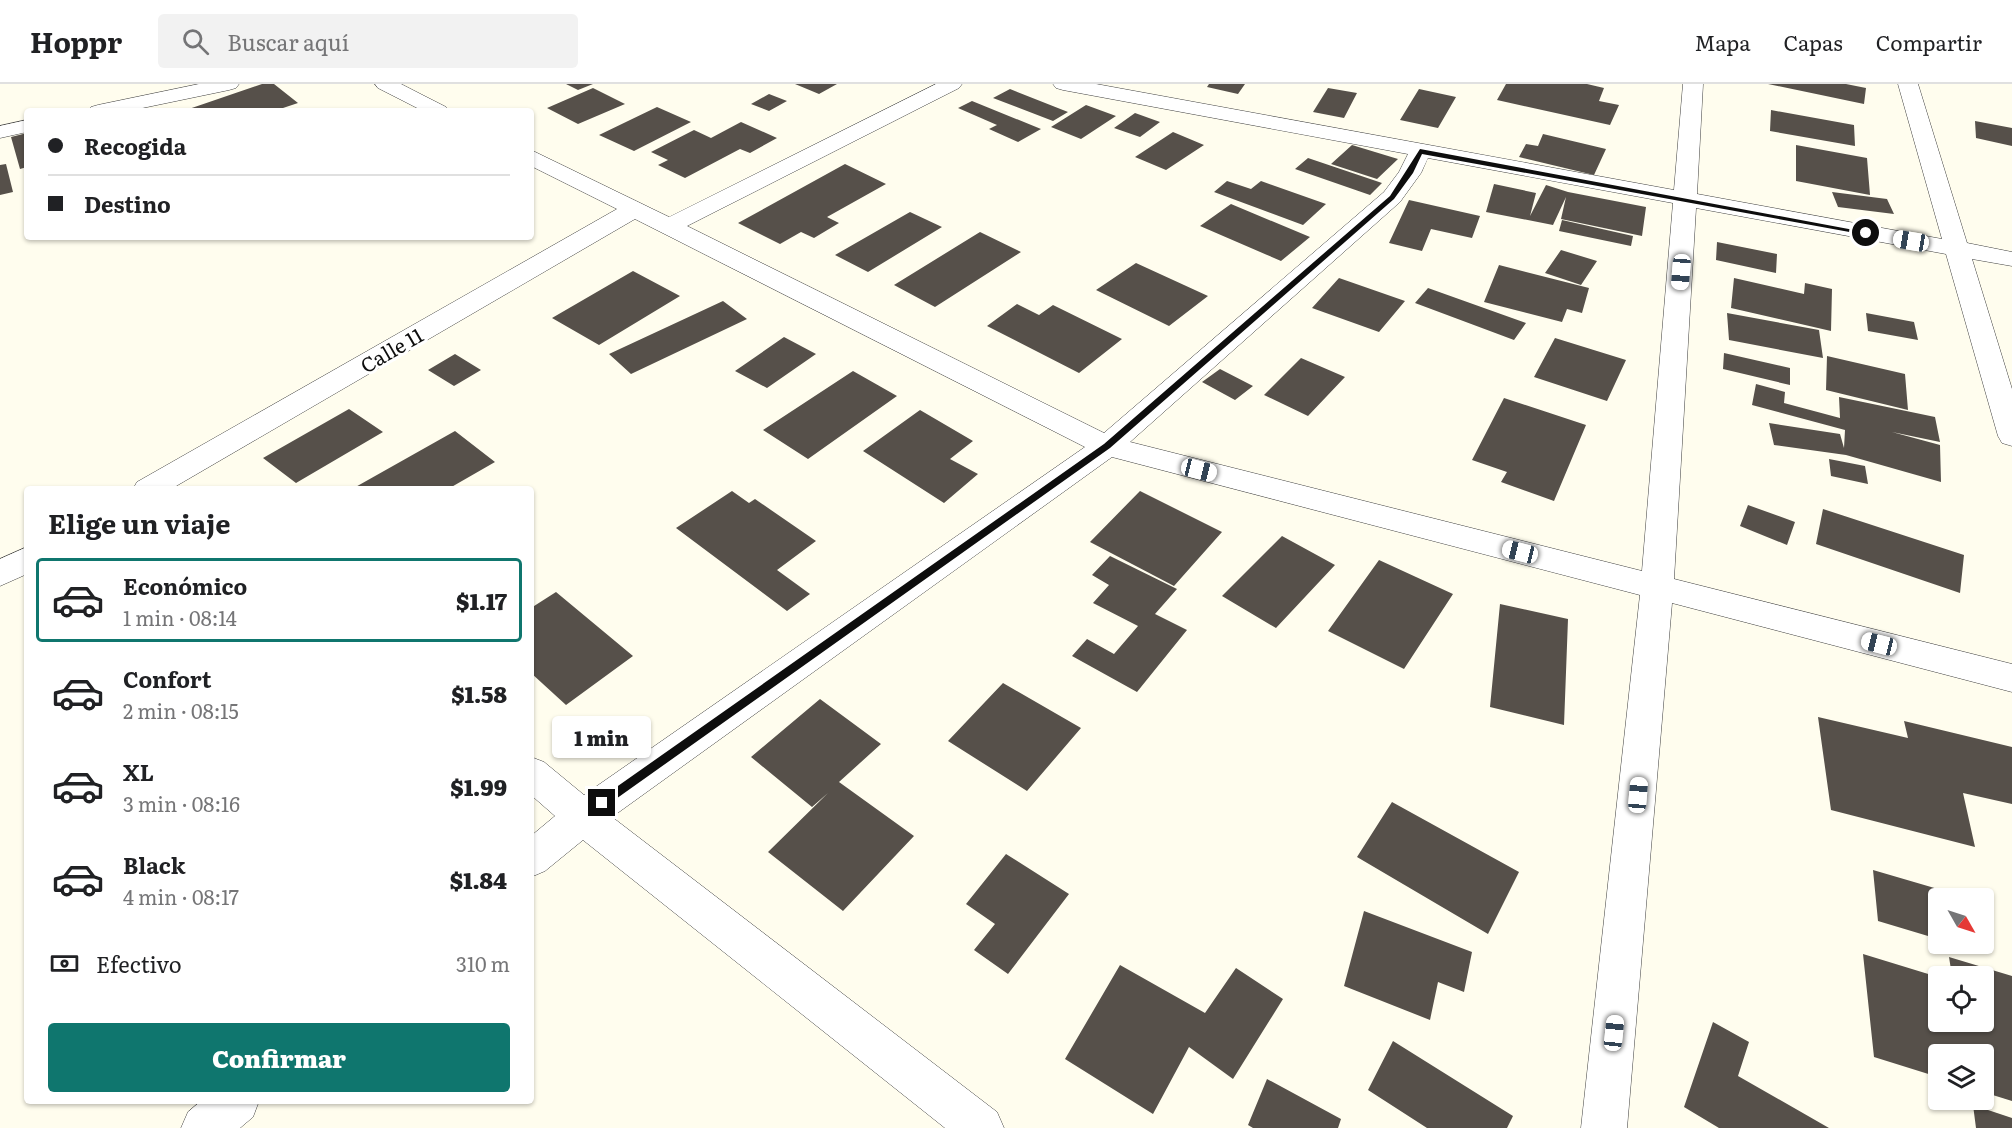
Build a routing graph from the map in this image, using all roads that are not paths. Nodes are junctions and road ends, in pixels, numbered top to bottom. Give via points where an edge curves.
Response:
1 (229, 84) edge
2 (385, 84) edge
3 (952, 84) edge
4 (1063, 84) edge
5 (1693, 84) edge
6 (1908, 84) edge
7 (113, 108) edge
8 (433, 108) edge
9 (24, 127) edge
10 (0, 132) edge
11 (1420, 151) junction
12 (534, 158) edge
13 (1686, 200) junction
14 (635, 209) junction
15 (669, 226) junction
16 (1956, 249) junction
17 (2012, 259) edge
18 (2012, 436) edge
19 (1107, 446) junction
20 (186, 481) edge
21 (162, 486) edge
22 (24, 561) edge
23 (0, 574) edge
24 (1657, 587) junction
25 (2012, 678) edge
26 (534, 776) edge
27 (583, 817) junction
28 (534, 857) edge
29 (233, 1104) edge
30 (204, 1128) edge
31 (981, 1128) edge
32 (1605, 1128) edge

1 - 7 street
2 - 8 street
3 - 15 street
4 - 11 street
5 - 13 street
6 - 16 street
9 - 10 street
11 - 13 street
11 - 19 street via 1392,197
12 - 14 street
13 - 16 street
13 - 24 street
14 - 15 street
14 - 20 street, Calle 11
15 - 19 street
16 - 17 street
16 - 18 street
19 - 24 street
19 - 27 street
20 - 21 street, Calle 11
22 - 23 street
24 - 25 street
24 - 32 street
26 - 27 street
27 - 28 street
27 - 31 street
29 - 30 street

